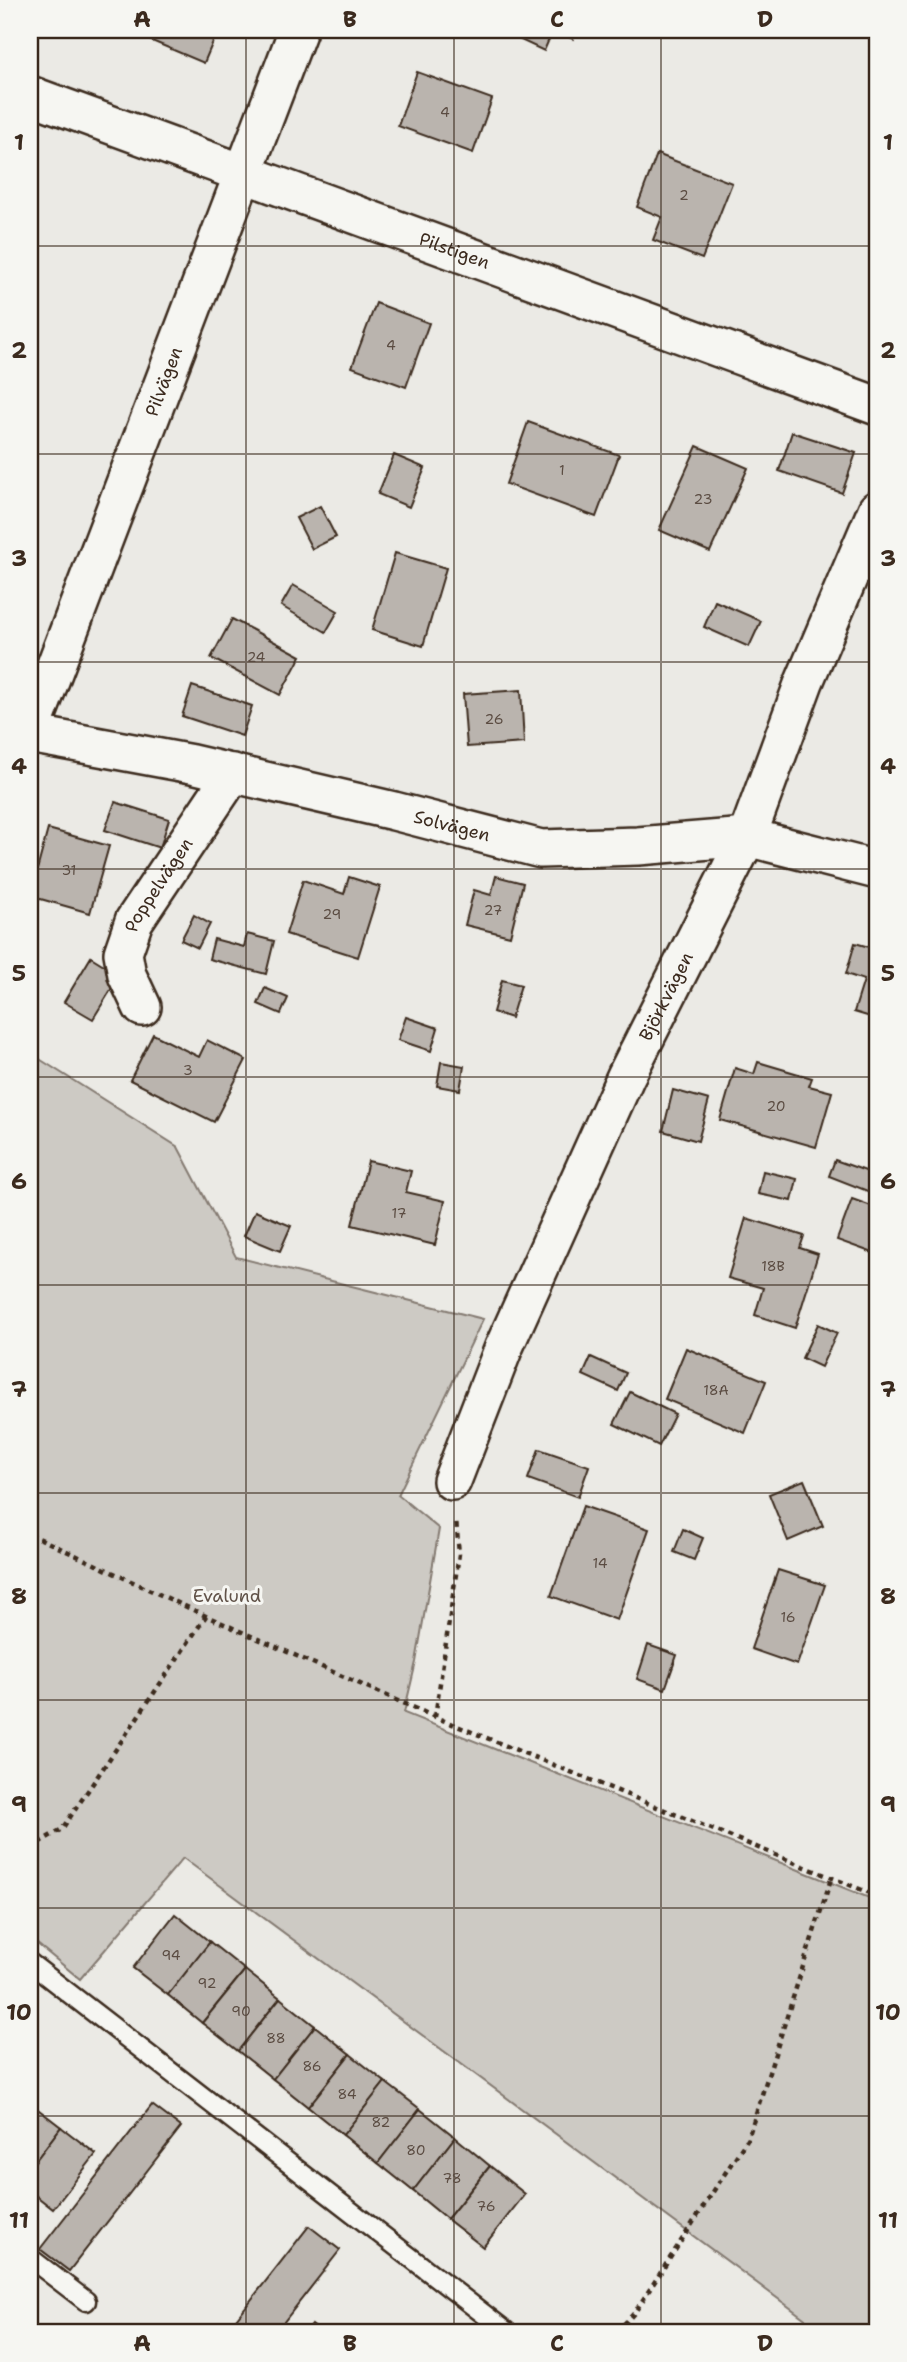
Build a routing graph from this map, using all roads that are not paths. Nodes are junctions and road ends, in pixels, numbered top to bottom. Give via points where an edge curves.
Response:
1 (298, 30) edge
2 (30, 95) edge
3 (243, 174) junction
4 (877, 406) edge
5 (877, 510) edge
6 (30, 734) edge
7 (233, 773) junction
8 (747, 837) junction
9 (877, 870) edge
10 (142, 1007) dead end
11 (452, 1481) road end
12 (30, 1963) edge
13 (30, 2258) edge
14 (86, 2301) dead end
15 (507, 2332) edge

1 - 3 street, Pilvägen
2 - 3 street, Pilstigen
3 - 4 street, Pilstigen
3 - 6 street, Pilvägen
5 - 8 street, Björkvägen via 804,682
6 - 7 street, Solvägen
7 - 8 street, Solvägen via 541,849
7 - 10 street, Poppelvägen via 134,921 123,953 127,975
8 - 9 street, Solvägen
8 - 11 street, Björkvägen via 626,1076 504,1347
12 - 15 lane
13 - 14 lane

